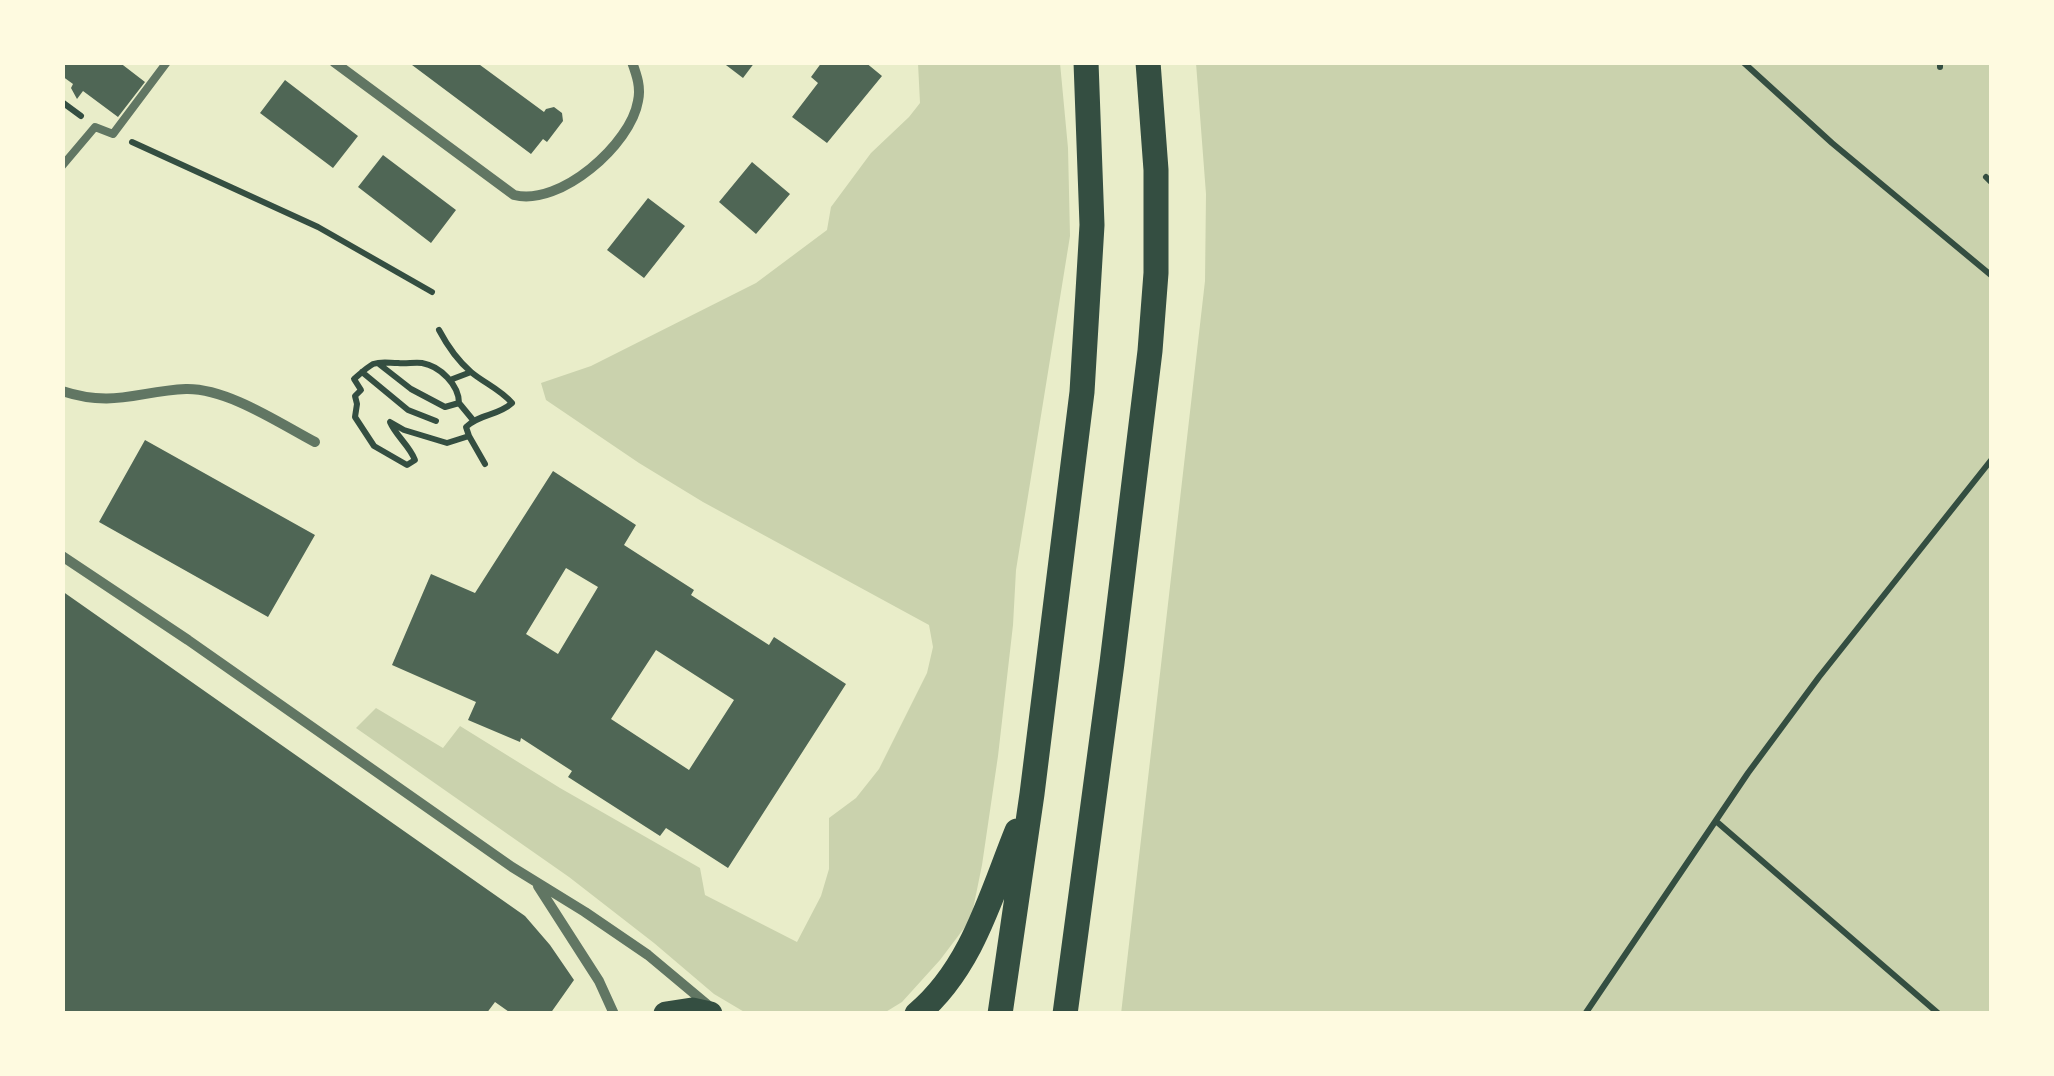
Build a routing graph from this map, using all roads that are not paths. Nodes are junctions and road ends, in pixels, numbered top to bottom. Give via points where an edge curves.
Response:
1 (167, 62) edge
2 (334, 62) edge
3 (632, 62) edge
4 (1086, 62) edge
5 (1148, 62) edge
6 (62, 166) edge
7 (62, 392) edge
8 (315, 442) dead end
9 (66, 559) edge
10 (1032, 794) junction
11 (535, 881) junction
12 (614, 1014) edge
13 (666, 1014) edge
14 (713, 1014) edge
15 (917, 1014) edge
16 (1000, 1014) edge
17 (1065, 1014) edge

1 - 6 lane via 113,134 95,127
2 - 3 street via 524,198 567,185 624,134 640,88
4 - 10 main road via 1088,317
5 - 17 main road via 1156,170 1150,351
7 - 8 street via 98,400 212,392
9 - 11 street
10 - 15 main road via 970,947
10 - 16 main road
11 - 12 street
11 - 14 street via 648,956
13 - 14 main road

